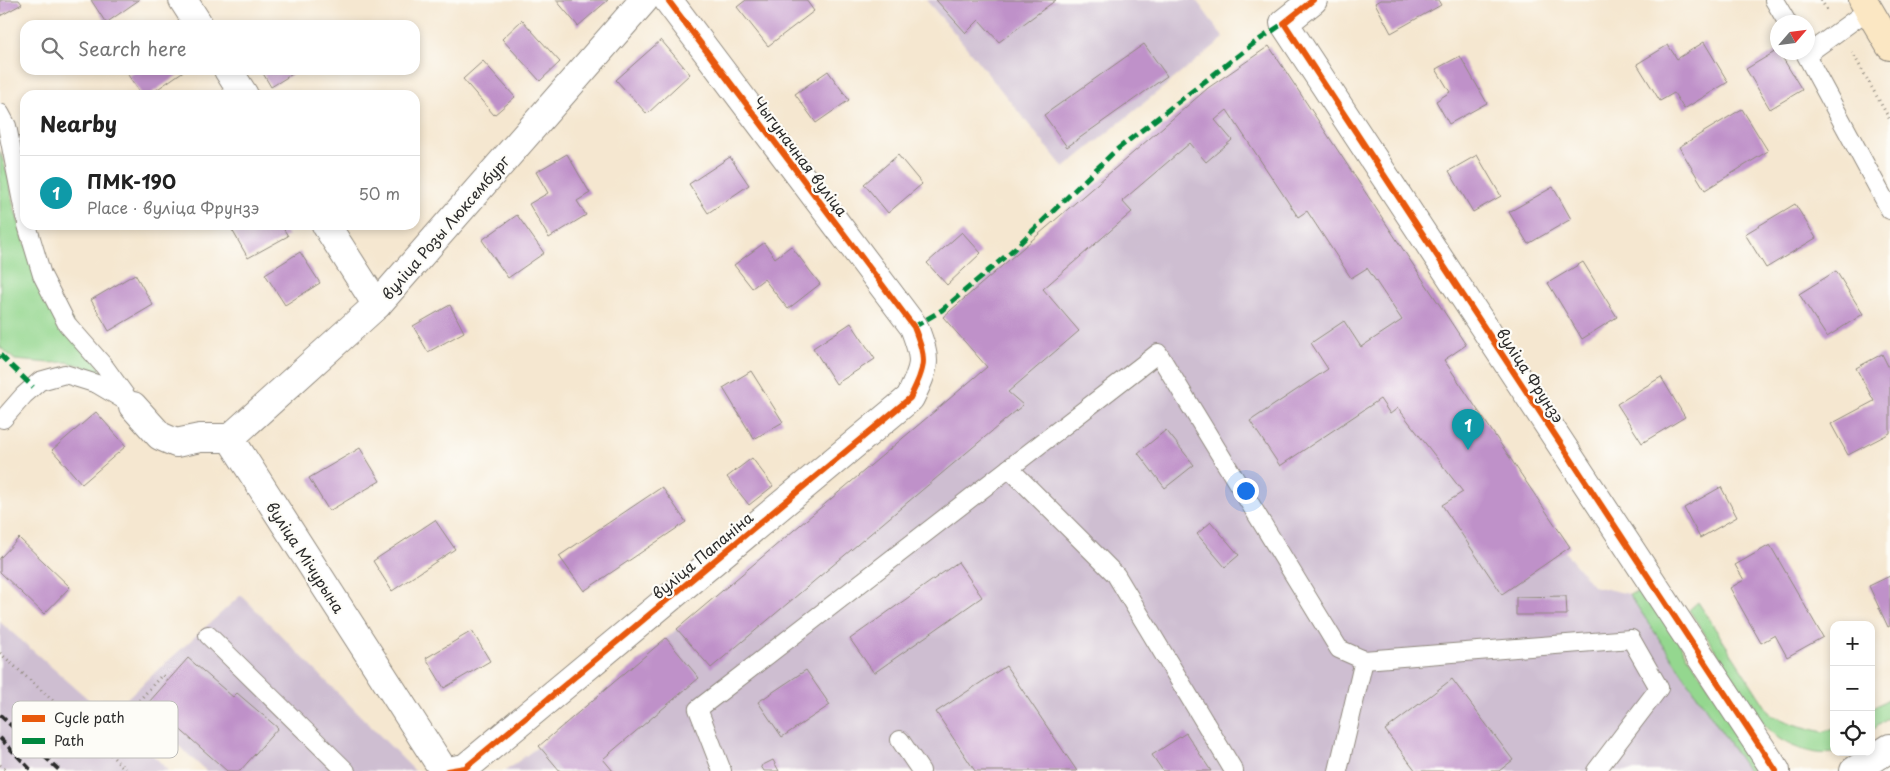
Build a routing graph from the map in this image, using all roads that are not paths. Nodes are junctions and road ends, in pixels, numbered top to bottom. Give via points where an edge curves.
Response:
1 (183, 0) edge
2 (644, 0) edge
3 (668, 0) edge
4 (1313, 0) edge
5 (1774, 0) edge
6 (1865, 5) edge
7 (1783, 15) edge
8 (196, 20) edge
9 (1890, 46) edge
10 (1815, 47) edge
11 (1808, 60) edge
12 (231, 75) edge
13 (241, 90) edge
14 (0, 113) edge
15 (20, 192) edge
16 (1890, 210) edge
17 (28, 230) edge
18 (329, 230) edge
19 (377, 305) junction
20 (914, 327) joint
21 (133, 406) junction
22 (3, 419) dead end
23 (230, 438) junction
24 (1009, 468) junction
25 (208, 636) dead end
26 (1364, 660) junction
27 (900, 740) dead end
28 (1890, 748) edge
29 (456, 770) edge
30 (346, 771) edge
31 (722, 771) edge
32 (921, 771) edge
33 (1234, 771) edge
34 (1338, 771) edge
35 (1596, 771) edge
36 (1776, 771) edge
37 (1854, 771) edge

1 - 8 street
2 - 19 street, вуліца Розы Люксембург
3 - 20 street, Чыгуначная вуліца
4 - 36 street, вуліца Фрунзэ via 1284,23
5 - 7 lane
6 - 9 main road
6 - 10 lane via 1840,30
11 - 16 lane
12 - 13 street
14 - 15 lane via 7,126
17 - 21 lane via 42,275 67,324
18 - 19 street
19 - 23 street, вуліца Розы Люксембург
20 - 29 street, вуліца Папаніна via 922,348 923,370 910,398
21 - 22 lane via 97,384 65,374 40,381
21 - 23 street via 160,436 176,443 200,438
23 - 29 street, вуліца Мічурына
24 - 26 lane via 1158,353 1339,648
24 - 31 lane via 698,710
24 - 33 lane via 1116,575
25 - 30 lane
26 - 34 lane
26 - 35 lane via 1631,639 1658,688
27 - 32 lane
28 - 37 street

